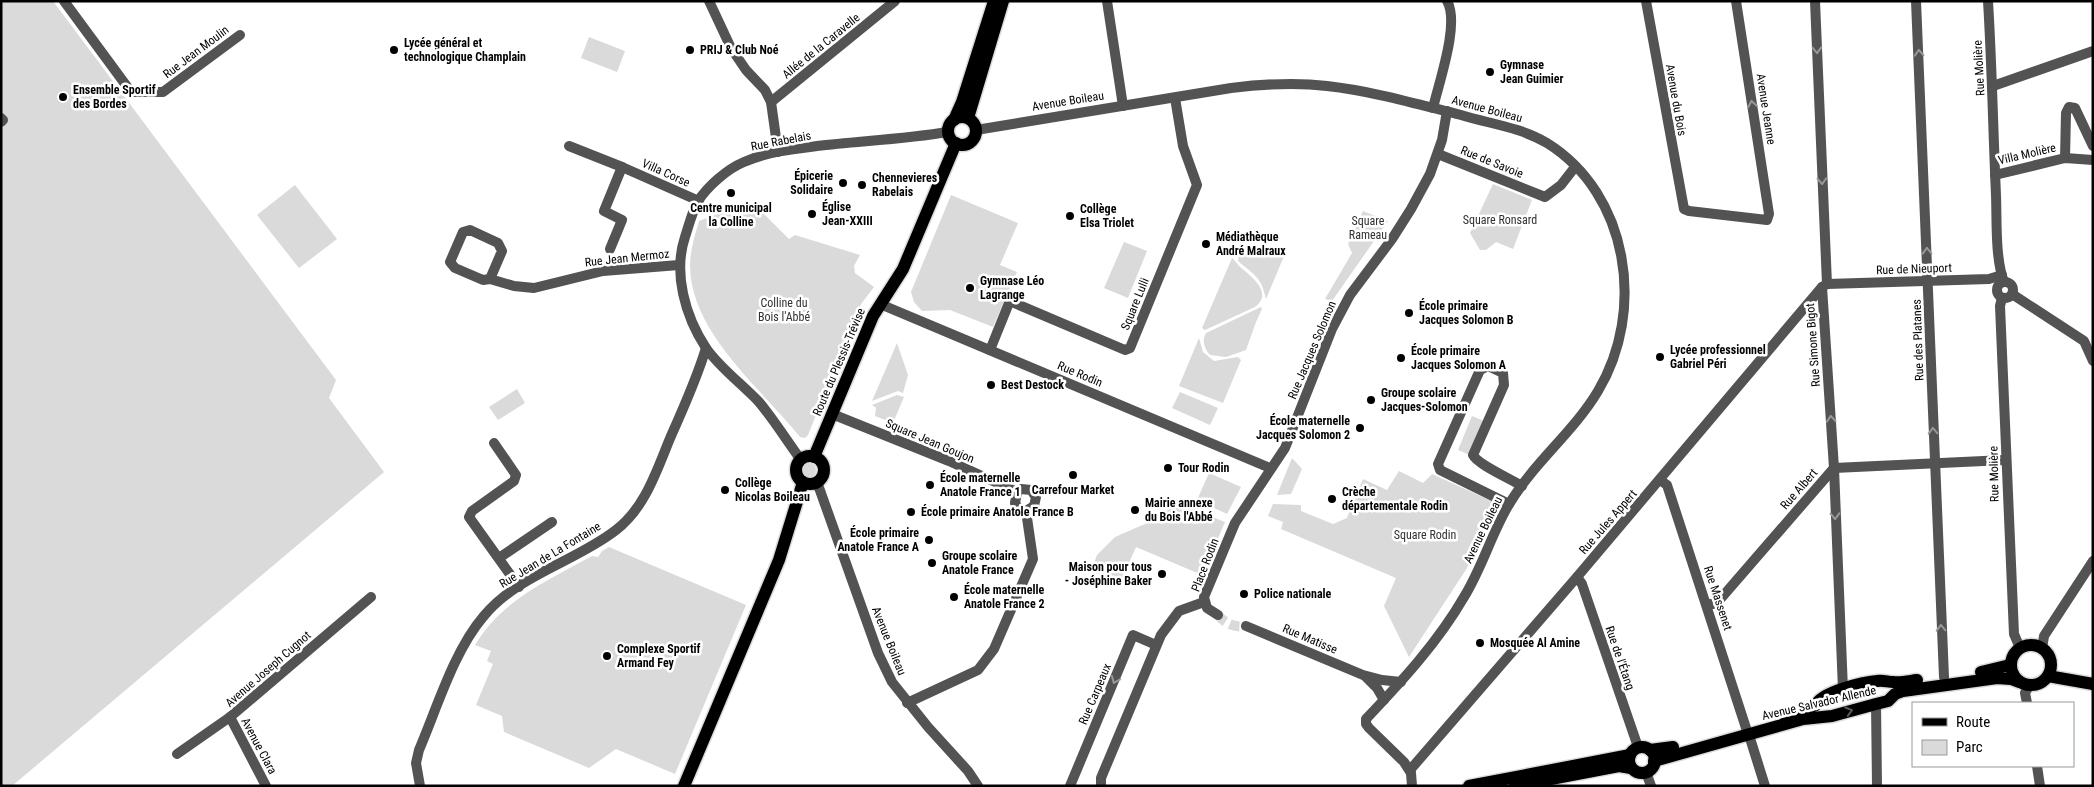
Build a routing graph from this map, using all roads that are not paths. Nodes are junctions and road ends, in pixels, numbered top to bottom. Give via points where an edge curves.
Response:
1 (64, 1) edge
2 (709, 1) edge
3 (895, 1) edge
4 (994, 1) edge
5 (1003, 1) edge
6 (1107, 1) edge
7 (1446, 1) edge
8 (1646, 1) edge
9 (1815, 1) edge
10 (1916, 1) edge
11 (1988, 1) edge
12 (1739, 2) edge
13 (240, 35) dead end
14 (2093, 51) edge
15 (1993, 86) junction
16 (1175, 98) junction
17 (771, 102) junction
18 (1123, 106) junction
19 (1433, 108) junction
20 (1447, 111) junction
21 (1, 118) edge
22 (968, 118) junction
23 (1, 122) edge
24 (951, 126) junction
25 (976, 130) junction
26 (956, 143) junction
27 (569, 146) dead end
28 (2093, 146) edge
29 (778, 152) junction
30 (1438, 154) junction
31 (2066, 158) junction
32 (2093, 160) edge
33 (622, 167) junction
34 (1575, 167) junction
35 (1995, 175) junction
36 (699, 201) junction
37 (1767, 220) joint
38 (610, 249) dead end
39 (679, 265) junction
40 (490, 279) junction
41 (2003, 279) junction
42 (1928, 281) junction
43 (1825, 286) junction
44 (2012, 294) junction
45 (2002, 298) junction
46 (880, 304) junction
47 (706, 348) junction
48 (990, 350) junction
49 (2093, 361) edge
50 (832, 414) junction
51 (494, 443) dead end
52 (814, 457) junction
53 (800, 460) junction
54 (2006, 460) junction
55 (1934, 463) junction
56 (1270, 468) junction
57 (1834, 468) junction
58 (1660, 480) junction
59 (803, 482) junction
60 (817, 482) junction
61 (1522, 486) junction
62 (1018, 492) junction
63 (1509, 504) junction
64 (1026, 511) junction
65 (552, 522) dead end
66 (499, 558) junction
67 (2093, 561) edge
68 (1577, 577) junction
69 (519, 586) junction
70 (371, 596) dead end
71 (1204, 602) junction
72 (1707, 604) junction
73 (1218, 615) tunnel mouth
74 (1246, 626) tunnel mouth
75 (1156, 645) junction
76 (2020, 648) junction
77 (2042, 649) junction
78 (2010, 665) junction
79 (1363, 675) junction
80 (2048, 676) junction
81 (1944, 677) junction
82 (1402, 682) junction
83 (2024, 684) junction
84 (2093, 684) edge
85 (1893, 688) junction
86 (1843, 690) junction
87 (1384, 700) junction
88 (2027, 702) edge
89 (907, 703) junction
90 (1876, 704) junction
91 (1819, 710) junction
92 (230, 717) junction
93 (1748, 731) junction
94 (177, 754) dead end
95 (1641, 756) junction
96 (2037, 767) edge
97 (1410, 770) junction
98 (1646, 772) joint
99 (266, 786) edge
100 (420, 786) edge
101 (684, 786) edge
102 (978, 786) edge
103 (1070, 786) edge
104 (1101, 786) edge
105 (1412, 786) edge
106 (1469, 786) edge
107 (1515, 786) edge
108 (1651, 786) edge
109 (1765, 786) edge
110 (1877, 786) edge
111 (2040, 786) edge

1 - 13 street, Rue Jean Moulin via 131,92 163,92
2 - 17 street via 731,48
3 - 17 street, Allée de la Caravelle
4 - 24 main road
5 - 22 main road
6 - 18 street
7 - 19 street via 1452,13 1452,29
8 - 37 street, Avenue du Bois via 1684,209
9 -> 43 street, Rue Simone Bigot
42 -> 10 street, Rue des Platanes
11 - 15 street, Rue Molière
37 -> 12 street, Avenue Jeanne via 1769,214
14 - 15 street
15 - 35 street, Rue Molière
16 - 18 street, Avenue Boileau
16 - 19 street, Avenue Boileau via 1260,85 1298,84 1344,88
16 - 48 street, Square Lulli via 1183,146 1197,185 1130,348 1125,350 1012,302
17 - 29 street
18 - 25 street, Avenue Boileau
19 - 20 street, Avenue Boileau
20 - 30 street, Rue Jacques Solomon
20 - 34 street, Avenue Boileau via 1528,134 1548,144
21 - 23 street
22 - 24 main road via 960,117
22 - 25 main road
24 - 26 main road via 951,138
24 - 29 street, Rue Rabelais via 892,140
25 - 26 main road via 968,143
26 - 46 main road, Route du Plessis-Trévise via 903,269
27 - 33 street, Villa Corse
28 - 31 street, Villa Molière via 2075,108 2069,107 2066,113
29 - 36 street, Rue Rabelais via 732,168
30 - 34 street, Rue de Savoie via 1545,197
30 - 56 street, Rue Jacques Solomon via 1411,209 1336,320 1285,448
31 - 32 street, Villa Molière
31 - 35 street, Villa Molière
33 - 36 street, Villa Corse
33 - 38 street, Villa Corse via 604,211 622,220
34 - 61 street, Avenue Boileau via 1599,195 1620,244 1625,276 1624,308 1608,371 1592,401
35 - 41 street, Rue Molière
36 - 39 street, Rue Rabelais via 683,242
39 - 40 street, Rue Jean Mermoz via 603,271 534,288
39 - 47 street, Rue Rabelais via 686,304
40 - 40 street via 502,251 498,243 470,230 463,232 450,262 455,268 483,280
41 - 42 street, Rue de Nieuport
41 - 44 street via 2014,289
41 - 45 street via 1997,289
42 - 43 street, Rue de Nieuport
55 -> 42 street, Rue des Platanes
57 -> 43 street, Rue Simone Bigot
43 - 58 street, Rue Jules Appert
44 - 45 street
44 - 49 street via 2084,341
45 - 54 street, Rue Molière
46 - 48 street, Rue Rodin
46 - 50 main road, Route du Plessis-Trévise
47 - 53 street, Rue Rabelais via 758,402
47 - 69 street, Rue Jean de La Fontaine via 640,505 617,529
48 - 56 street, Rue Rodin
50 - 52 main road, Route du Plessis-Trévise
50 - 62 street, Square Jean Goujon
51 - 66 street via 516,475 514,481 469,517
52 - 53 main road
52 - 60 main road via 823,468
53 - 59 main road via 796,472
54 - 55 street, Rue Albert
54 - 76 street, Rue Molière via 2014,634
55 - 57 street, Rue Albert
81 -> 55 street, Rue des Platanes
56 - 71 street, Place Rodin via 1235,523
57 - 72 street, Rue Albert via 1716,604
57 -> 86 street, Rue Simone Bigot
58 - 68 street, Rue Jules Appert
58 - 72 street, Rue Massenet via 1667,485
59 - 60 main road
59 - 101 main road via 779,560
60 - 89 street, Avenue Boileau via 878,654
61 - 63 street, Avenue Boileau
61 - 63 street via 1475,461 1473,455 1504,385 1502,374 1488,366 1480,370 1438,464 1440,470
62 - 64 street, Square Jean Goujon via 1015,502 1019,509
62 - 64 street, Square Jean Goujon via 1026,489 1036,497 1034,506
63 - 82 street, Avenue Boileau via 1464,597
64 - 89 street, Square Jean Goujon via 1033,559 994,649 978,670
65 - 66 street
66 - 69 street
67 - 77 street via 2044,636
68 - 95 street, Rue de l'Étang
68 - 97 street, Rue Jules Appert
69 - 100 street, Rue Jean de La Fontaine via 483,616 463,647 419,750 416,763
70 - 92 street, Avenue Joseph Cugnot
71 - 73 street, Place Rodin
71 - 75 street via 1179,611
72 - 93 street, Rue Massenet
74 - 79 street, Rue Matisse
75 -> 103 street, Rue Carpeaux via 1133,635
75 - 104 street via 1101,778
76 - 77 main road via 2031,645
76 - 78 main road
77 - 80 main road via 2050,658
78 - 81 main road, Avenue Salvador Allende
78 - 83 main road via 2012,672
79 - 82 street
79 - 87 street
80 - 83 main road via 2040,683
80 - 84 main road
81 - 85 main road, Avenue Salvador Allende
82 - 87 street, Avenue Boileau
83 - 85 main road, Avenue Salvador Allende via 1997,678 1911,689
83 - 88 street
85 - 86 main road, Avenue Salvador Allende via 1876,681
85 - 90 main road, Avenue Salvador Allende via 1888,701
86 - 91 main road, Avenue Salvador Allende via 1822,697
87 - 97 street, Avenue Boileau via 1366,719 1366,724
89 - 102 street, Avenue Boileau
91 -> 90 main road, Avenue Salvador Allende via 1832,716
90 - 110 street
91 - 93 main road, Avenue Salvador Allende
92 - 94 street, Avenue Joseph Cugnot
92 - 99 street, Avenue Clara
93 - 95 main road, Avenue Salvador Allende
93 - 109 street, Rue Massenet
95 - 98 main road, Avenue Salvador Allende via 1638,772
95 - 106 main road, Avenue Salvador Allende
95 - 107 main road, Avenue Salvador Allende via 1619,766
96 - 111 street
97 - 105 street
98 - 108 street

